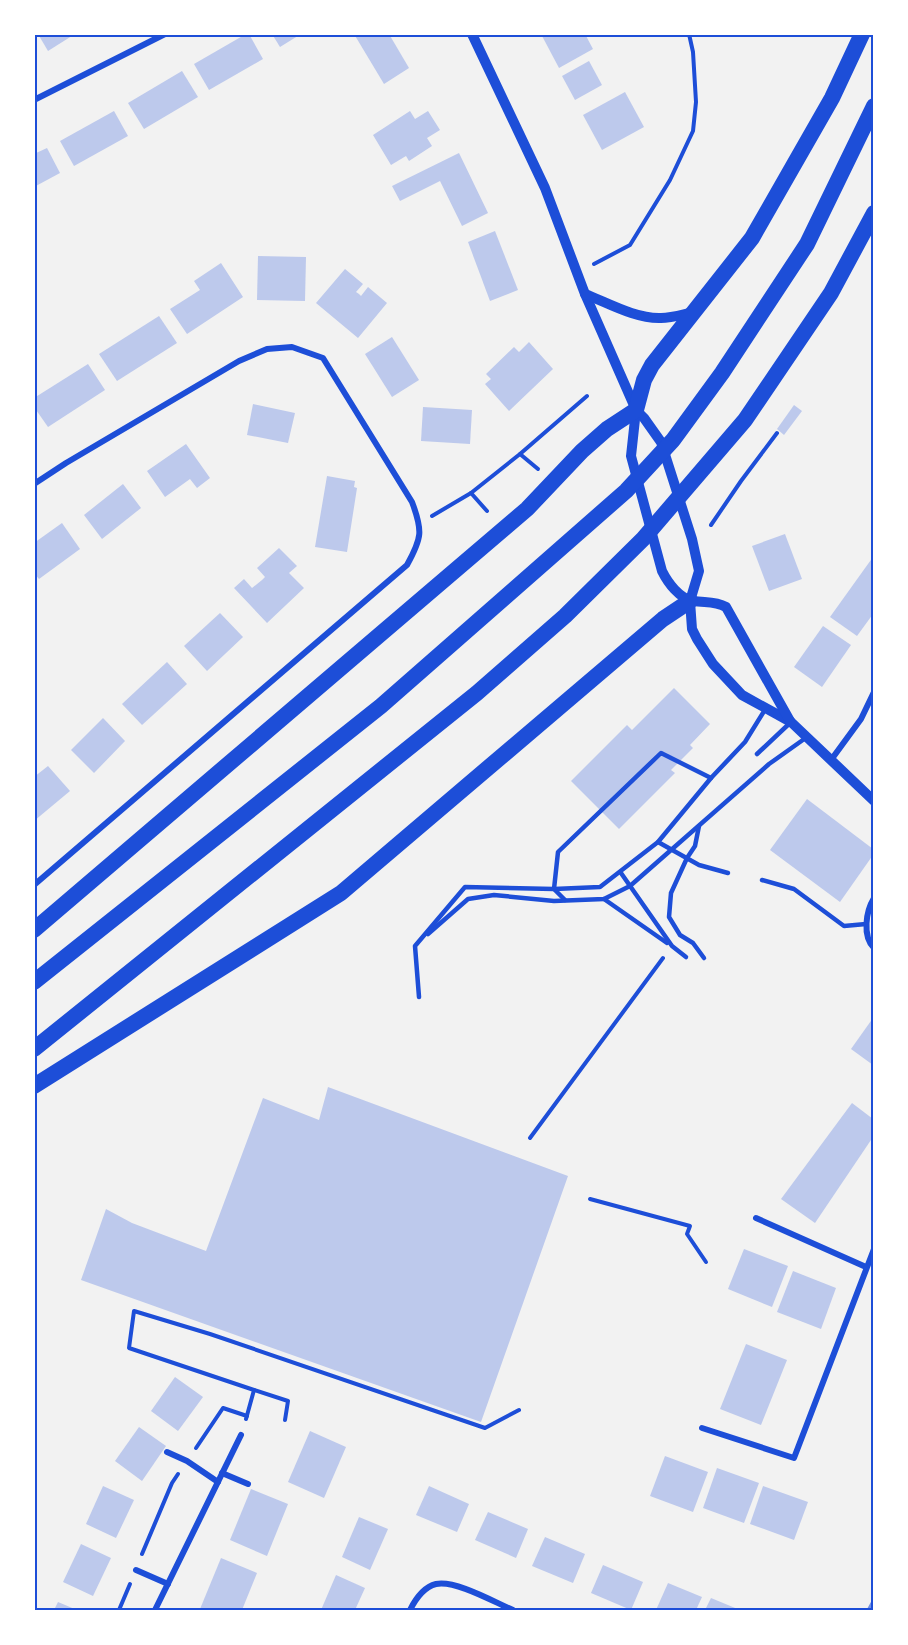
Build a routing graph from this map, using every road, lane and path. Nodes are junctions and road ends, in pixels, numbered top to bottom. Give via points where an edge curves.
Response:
1 (165, 34) edge
2 (472, 34) edge
3 (688, 34) edge
4 (862, 34) edge
5 (34, 100) edge
6 (873, 106) edge
7 (873, 213) edge
8 (577, 272) junction
9 (585, 294) junction
10 (694, 312) junction
11 (587, 396) dead end
12 (640, 414) junction
13 (777, 433) dead end
14 (520, 454) junction
15 (539, 471) dead end
16 (34, 484) edge
17 (471, 493) junction
18 (487, 512) dead end
19 (420, 521) junction
20 (711, 525) dead end
21 (690, 601) junction
22 (873, 692) edge
23 (766, 708) junction
24 (791, 722) junction
25 (807, 737) junction
26 (757, 754) dead end
27 (831, 760) junction
28 (711, 778) junction
29 (873, 801) edge
30 (699, 826) junction
31 (658, 842) junction
32 (673, 850) junction
33 (687, 858) junction
34 (621, 873) junction
35 (728, 873) dead end
36 (762, 880) dead end
37 (34, 885) edge
38 (630, 886) junction
39 (554, 889) junction
40 (873, 898) edge
41 (604, 899) junction
42 (566, 901) junction
43 (866, 924) junction
44 (34, 930) edge
45 (415, 946) junction
46 (672, 946) junction
47 (873, 948) edge
48 (686, 957) dead end
49 (704, 958) dead end
50 (34, 982) edge
51 (419, 997) dead end
52 (34, 1049) edge
53 (34, 1086) edge
54 (530, 1138) dead end
55 (590, 1199) dead end
56 (756, 1218) dead end
57 (873, 1249) edge
58 (706, 1262) dead end
59 (866, 1267) junction
60 (254, 1390) junction
61 (519, 1410) dead end
62 (247, 1416) junction
63 (285, 1420) dead end
64 (702, 1428) dead end
65 (241, 1435) joint
66 (168, 1452) dead end
67 (187, 1461) junction
68 (222, 1473) junction
69 (218, 1482) junction
70 (248, 1484) dead end
71 (136, 1570) junction
72 (168, 1584) junction
73 (157, 1610) edge
74 (119, 1611) edge
75 (410, 1611) edge
76 (513, 1611) edge

1 - 5 street
2 - 8 street via 545,188
3 - 8 path via 696,102 693,131 670,180 630,244
4 - 10 highway via 832,98 752,238
6 - 50 highway via 807,244 723,373 673,440 626,491 381,706
7 - 52 highway via 831,293 745,420 635,546 565,616 477,693
8 - 9 street
9 - 10 street via 646,316 662,318
9 - 12 street
10 - 12 highway via 652,364 644,380
11 - 14 path
12 - 21 street via 661,442 692,539 699,571
12 - 21 street via 632,433 631,456 662,571 669,586
12 - 44 highway via 607,429 582,450 527,509
13 - 20 path
14 - 15 path
14 - 17 path
16 - 19 street via 239,361 267,349 292,347 323,358
17 - 18 path
17 - 19 path
19 - 37 street via 419,543 407,565
21 - 23 street via 692,629 713,664 742,695
21 - 24 street via 717,602 726,608
21 - 53 highway via 663,619 341,893
22 - 27 street via 861,719
23 - 24 street
23 - 28 lane via 745,742
24 - 25 street
24 - 26 lane
25 - 27 street
25 - 30 lane via 769,764
27 - 29 street
28 - 31 lane
28 - 39 lane via 661,753 558,852
30 - 32 lane
30 - 33 lane via 695,846
31 - 32 lane
31 - 34 lane
32 - 33 lane
32 - 38 lane
33 - 35 lane
33 - 49 lane via 671,893 669,917 680,935 693,943
34 - 38 lane
34 - 39 lane via 600,887
36 - 43 lane via 794,889 844,926
38 - 41 lane
38 - 46 lane
39 - 42 lane
39 - 45 lane via 465,887
40 - 43 street
41 - 42 lane
41 - 46 lane
42 - 45 lane via 494,895 468,899
43 - 47 street
45 - 51 lane
46 - 48 lane
46 - 54 path
55 - 58 path via 690,1226 687,1234
56 - 59 street
57 - 59 street
59 - 64 street via 794,1458
60 - 61 path via 129,1348 134,1311 485,1428
60 - 62 path
60 - 63 path via 288,1401
62 - 65 path
62 - 67 path via 223,1408
65 - 68 street
66 - 67 street
67 - 69 street
67 - 71 path via 172,1483
68 - 69 street
68 - 70 street
69 - 72 street
71 - 72 street
71 - 74 path
72 - 73 street
75 - 76 street via 416,1598 435,1584 453,1584

